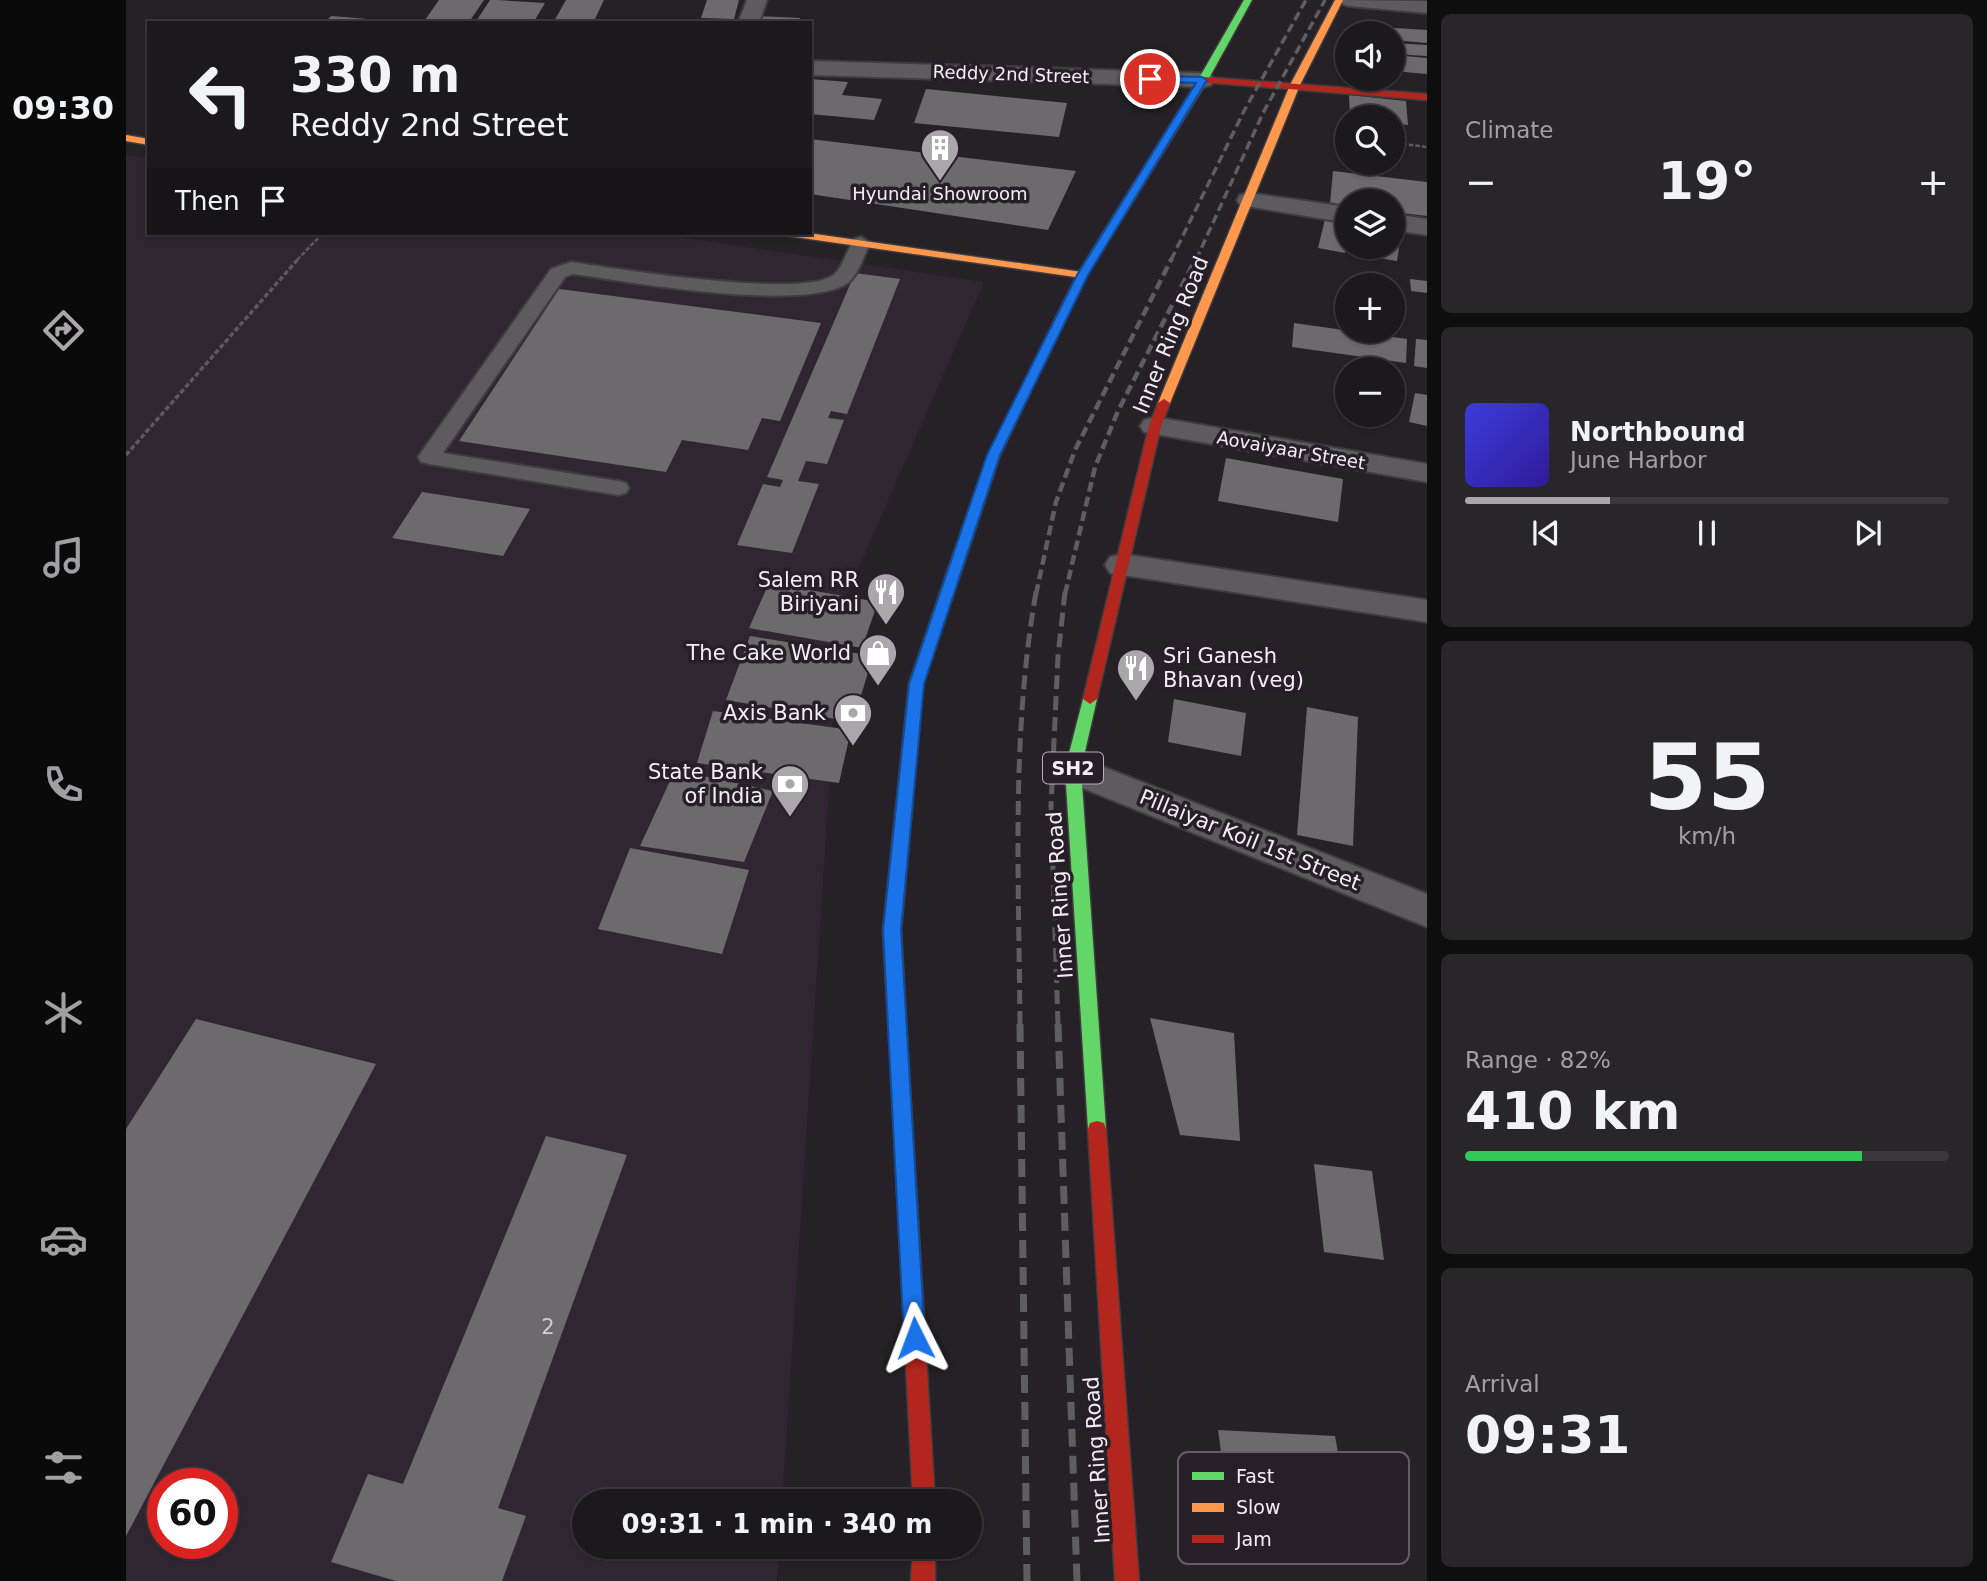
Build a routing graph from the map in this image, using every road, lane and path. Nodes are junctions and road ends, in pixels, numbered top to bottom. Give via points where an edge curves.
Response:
1 (757, 0) edge
2 (1248, 0) edge
3 (1339, 0) edge
4 (1349, 0) edge
5 (1427, 7) edge
6 (749, 21) edge
7 (812, 68) edge
8 (1202, 80) junction
9 (1295, 85) junction
10 (1427, 97) edge
11 (126, 138) edge
12 (147, 142) edge
13 (1405, 144) edge
14 (1427, 147) edge
15 (1249, 200) junction
16 (1335, 213) edge
17 (1405, 224) edge
18 (1427, 227) edge
19 (321, 235) edge
20 (803, 235) edge
21 (861, 243) junction
22 (1082, 275) junction
23 (1155, 426) junction
24 (126, 455) edge
25 (1427, 473) edge
26 (618, 488) dead end
27 (1122, 565) junction
28 (1427, 611) edge
29 (1073, 769) junction
30 (1427, 911) edge
31 (923, 1489) edge
32 (924, 1559) edge
33 (923, 1581) edge
34 (1126, 1581) edge

1 - 6 street
2 - 8 main road
3 - 9 main road, Inner Ring Road / SH2
4 - 5 street
7 - 8 street, Reddy 2nd Street
8 - 9 main road, Reddy 2nd Street
8 - 22 main road
9 - 10 main road, Reddy 2nd Street
9 - 15 main road, Inner Ring Road / SH2
11 - 12 main road
13 - 14 path
15 - 16 street
15 - 23 main road, Inner Ring Road / SH2
17 - 18 street
19 - 24 path
20 - 21 main road
21 - 22 main road
21 - 26 lane via 841,279 825,287 770,290 571,268 558,273 429,457
22 - 31 main road via 994,455 916,684 892,930
23 - 25 street, Aovaiyaar Street
23 - 27 main road, Inner Ring Road / SH2
27 - 28 street
27 - 29 main road, Inner Ring Road / SH2
29 - 30 street, Pillaiyar Koil 1st Street
29 - 34 main road, Inner Ring Road / SH2
32 - 33 main road

